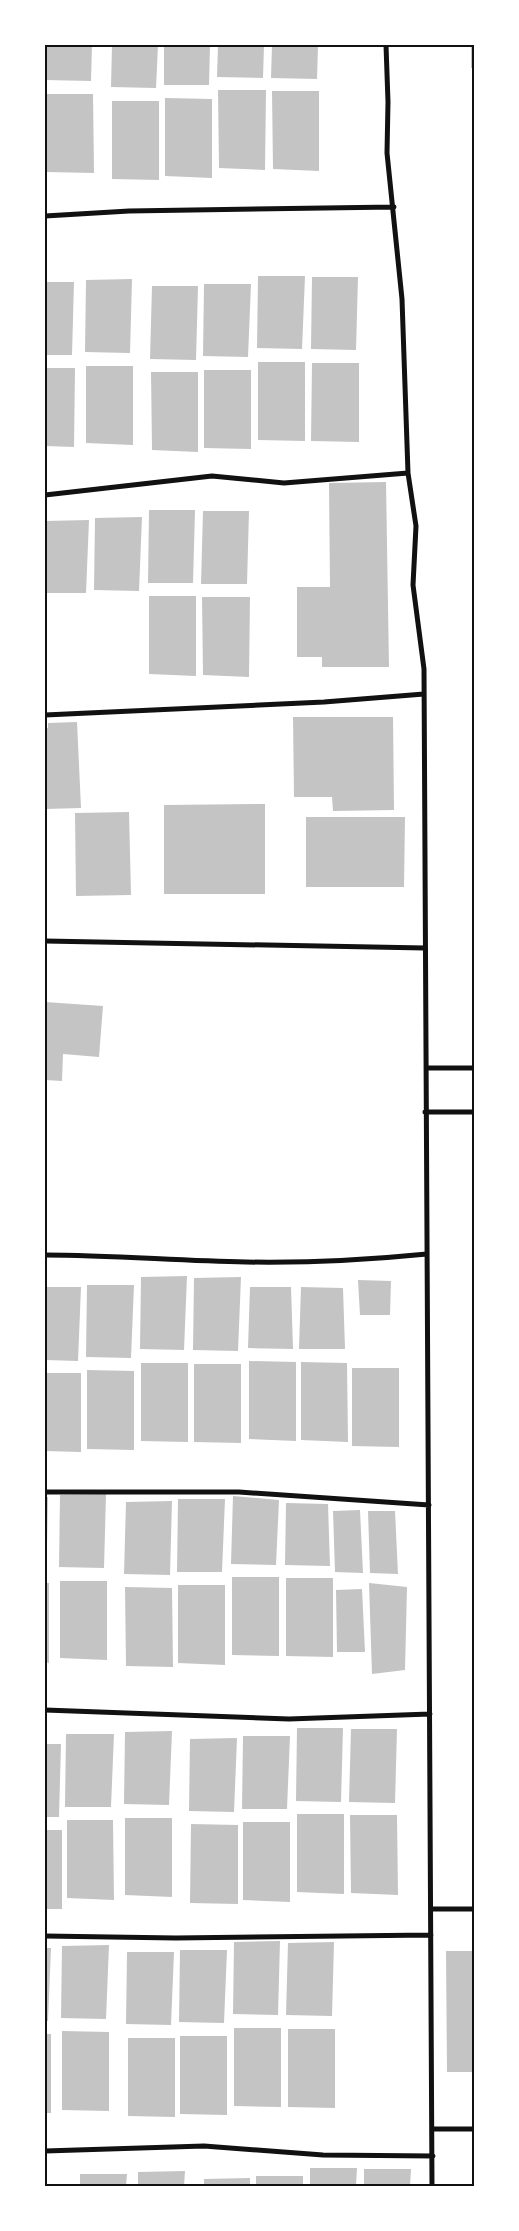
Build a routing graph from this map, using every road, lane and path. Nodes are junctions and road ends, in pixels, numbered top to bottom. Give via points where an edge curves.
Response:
1 (386, 45) edge
2 (394, 207) junction
3 (45, 216) edge
4 (408, 473) junction
5 (45, 495) edge
6 (424, 694) junction
7 (45, 715) edge
8 (45, 941) edge
9 (425, 948) junction
10 (426, 1068) junction
11 (474, 1068) edge
12 (426, 1112) junction
13 (474, 1112) edge
14 (427, 1254) junction
15 (45, 1255) edge
16 (45, 1492) edge
17 (429, 1506) junction
18 (45, 1710) edge
19 (430, 1714) junction
20 (431, 1909) junction
21 (474, 1909) edge
22 (431, 1935) junction
23 (45, 1936) edge
24 (432, 2129) junction
25 (474, 2129) edge
26 (45, 2151) edge
27 (433, 2156) junction
28 (432, 2186) edge

1 - 2 street via 387,153
2 - 3 street via 129,211
2 - 4 street via 402,299
4 - 5 street via 284,482 212,476
4 - 6 street via 416,526 413,585 424,669
6 - 7 street
6 - 9 street
8 - 9 street
9 - 10 street
10 - 11 street
10 - 12 street
12 - 13 street
12 - 14 street
14 - 15 street via 367,1260 246,1262
14 - 17 street
16 - 17 street via 239,1492
17 - 19 street
18 - 19 street via 288,1719
19 - 20 street
20 - 21 street
20 - 22 street
22 - 23 street
22 - 24 street
24 - 25 street
24 - 27 street
26 - 27 street via 204,2146 323,2155
27 - 28 street

